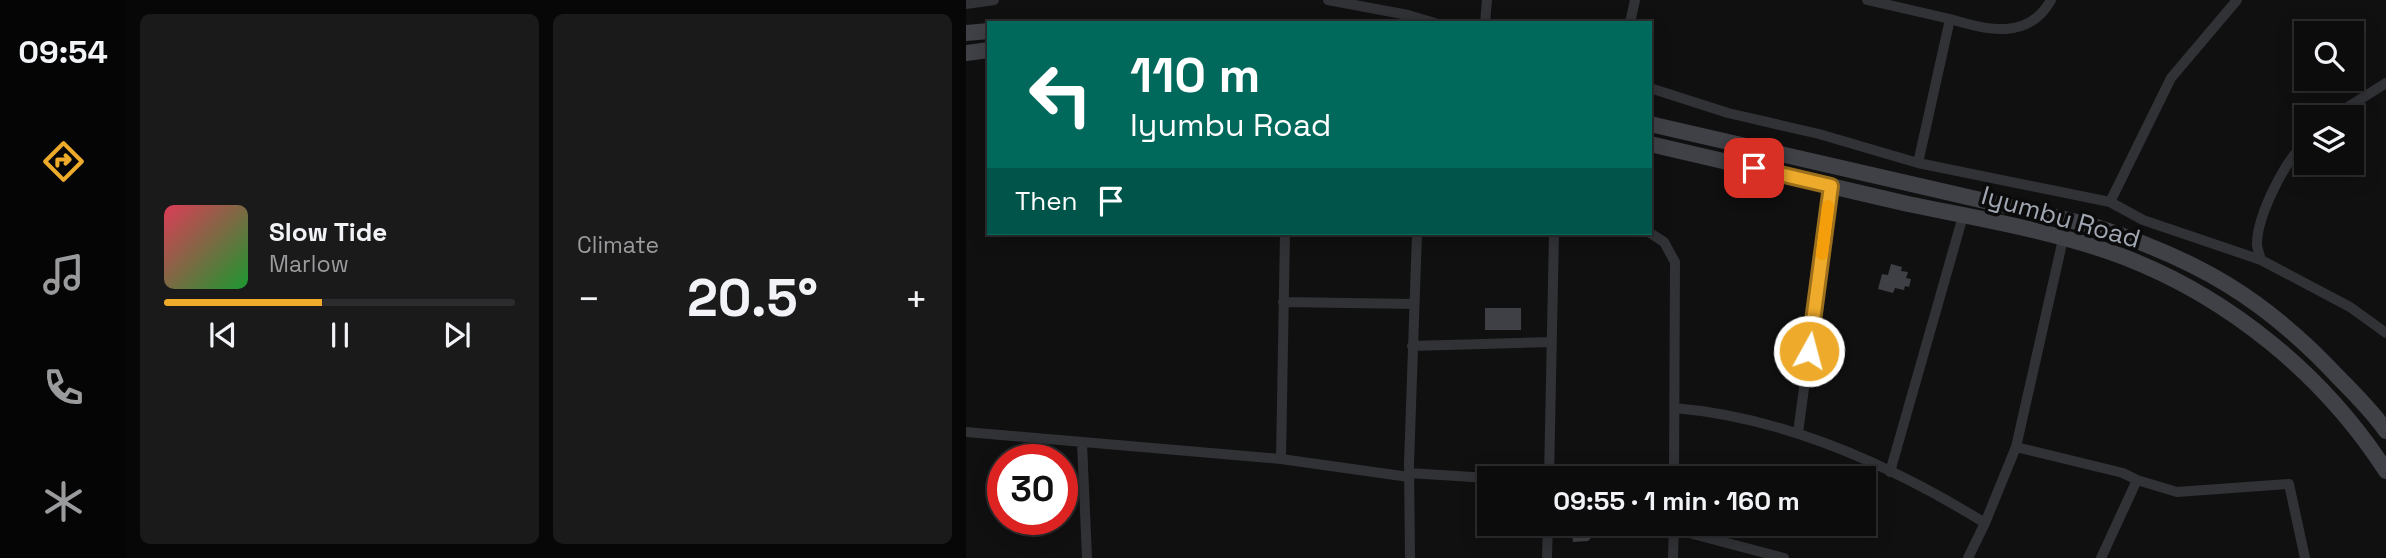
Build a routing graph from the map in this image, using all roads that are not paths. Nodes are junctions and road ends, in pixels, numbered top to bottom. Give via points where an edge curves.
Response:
1 (994, 0) edge
2 (1328, 0) edge
3 (1487, 0) edge
4 (1635, 0) edge
5 (1867, 0) edge
6 (2051, 0) edge
7 (2237, 0) edge
8 (1346, 1) edge
9 (966, 5) edge
10 (1950, 19) junction
11 (1427, 21) edge
12 (1485, 21) edge
13 (1630, 21) edge
14 (987, 31) edge
15 (966, 33) edge
16 (987, 50) edge
17 (966, 53) edge
18 (2386, 82) edge
19 (1652, 89) edge
20 (2351, 105) edge
21 (1652, 124) edge
22 (1652, 144) edge
23 (2294, 156) edge
24 (1918, 163) junction
25 (1831, 186) junction
26 (2110, 202) junction
27 (1963, 216) junction
28 (1652, 234) edge
29 (1285, 235) edge
30 (1417, 235) edge
31 (1554, 235) edge
32 (2063, 239) junction
33 (2261, 260) junction
34 (1283, 302) junction
35 (1414, 304) junction
36 (2386, 333) edge
37 (1551, 342) junction
38 (1412, 345) junction
39 (1674, 408) junction
40 (2386, 431) edge
41 (966, 432) edge
42 (1798, 433) junction
43 (1082, 443) junction
44 (2016, 447) junction
45 (1281, 459) junction
46 (1549, 466) edge
47 (1674, 466) edge
48 (2386, 471) edge
49 (1890, 472) junction
50 (1409, 475) junction
51 (1477, 478) edge
52 (2137, 480) junction
53 (1985, 523) junction
54 (1548, 536) edge
55 (1674, 536) edge
56 (1708, 536) edge
57 (1087, 558) edge
58 (1409, 558) edge
59 (1547, 558) edge
60 (1673, 558) edge
61 (1784, 558) edge
62 (1968, 558) edge
63 (2101, 558) edge
64 (2305, 558) edge

1 - 9 street
2 - 8 street
3 - 12 street
4 - 13 street
5 - 10 street
6 - 10 street via 2038,17 2017,28 1984,29
7 - 26 street via 2171,78
8 - 11 street
10 - 24 street
14 - 15 main road
16 - 17 main road
18 - 20 street
19 - 24 street
21 - 40 main road, Iyumbu Road via 2081,223 2152,245 2238,288 2271,314 2322,359
22 - 25 main road, Iyumbu Road
23 - 33 street via 2284,167 2261,224 2256,246
24 - 26 street
25 - 27 main road, Iyumbu Road
25 - 42 street
26 - 33 street via 2143,220
27 - 32 main road, Iyumbu Road
27 - 49 street
28 - 39 street via 1664,242 1675,262
29 - 34 street
30 - 35 street
31 - 37 street
32 - 44 street
32 - 48 main road, Iyumbu Road via 2122,256 2186,284 2246,324 2322,390 2367,441
33 - 36 street via 2350,307
34 - 35 street
34 - 45 street
35 - 38 street
37 - 38 street
37 - 46 street
38 - 50 street
39 - 42 street via 1714,411
39 - 47 street
41 - 43 street
42 - 49 street
43 - 45 street
43 - 57 street
44 - 52 street
44 - 53 street
45 - 50 street
49 - 53 street via 1935,492
50 - 51 street
50 - 58 street
52 - 63 street
52 - 64 street via 2177,492 2289,484
53 - 62 street
54 - 59 street
55 - 60 street
56 - 61 street

